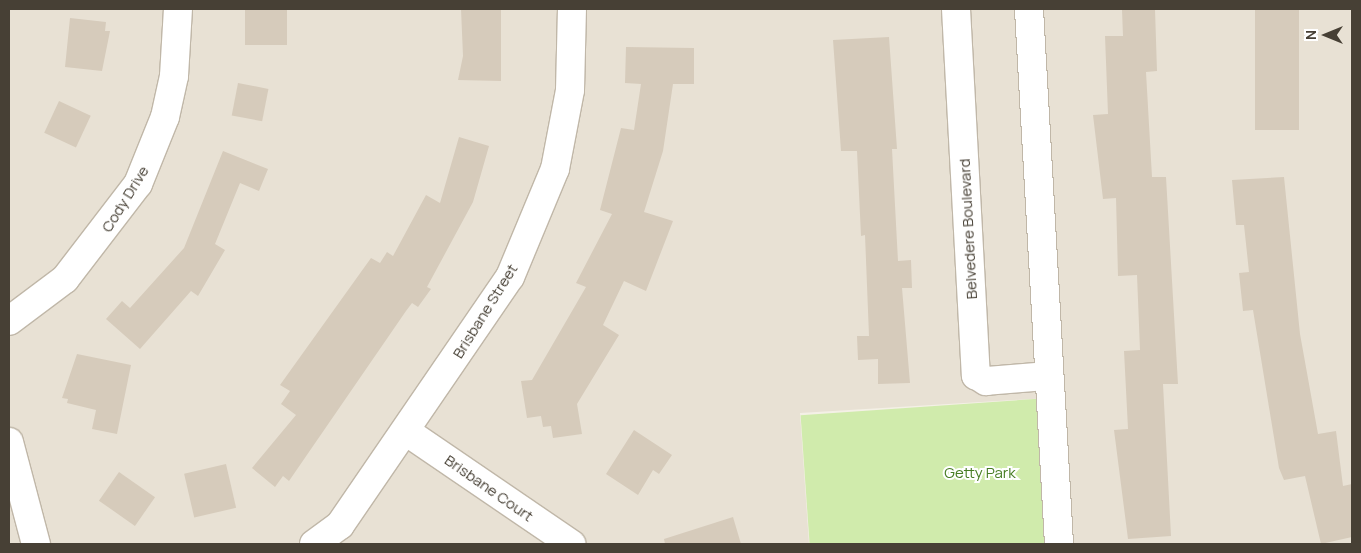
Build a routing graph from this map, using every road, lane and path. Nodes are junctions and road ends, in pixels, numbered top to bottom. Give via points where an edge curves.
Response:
1 (178, 9) edge
2 (572, 9) edge
3 (956, 9) edge
4 (1029, 9) edge
5 (9, 321) edge
6 (1047, 376) junction
7 (407, 432) junction
8 (9, 442) edge
9 (36, 544) edge
10 (314, 544) edge
11 (571, 544) edge
12 (1059, 544) edge

1 - 5 street, Cody Drive via 175,67 165,117 138,184 65,279
2 - 7 street, Brisbane Street via 570,90 555,169 510,277
3 - 6 street, Belvedere Boulevard via 976,375 986,381
4 - 6 street
6 - 12 street
7 - 10 street, Brisbane Street via 340,525
7 - 11 street, Brisbane Court
8 - 9 street

